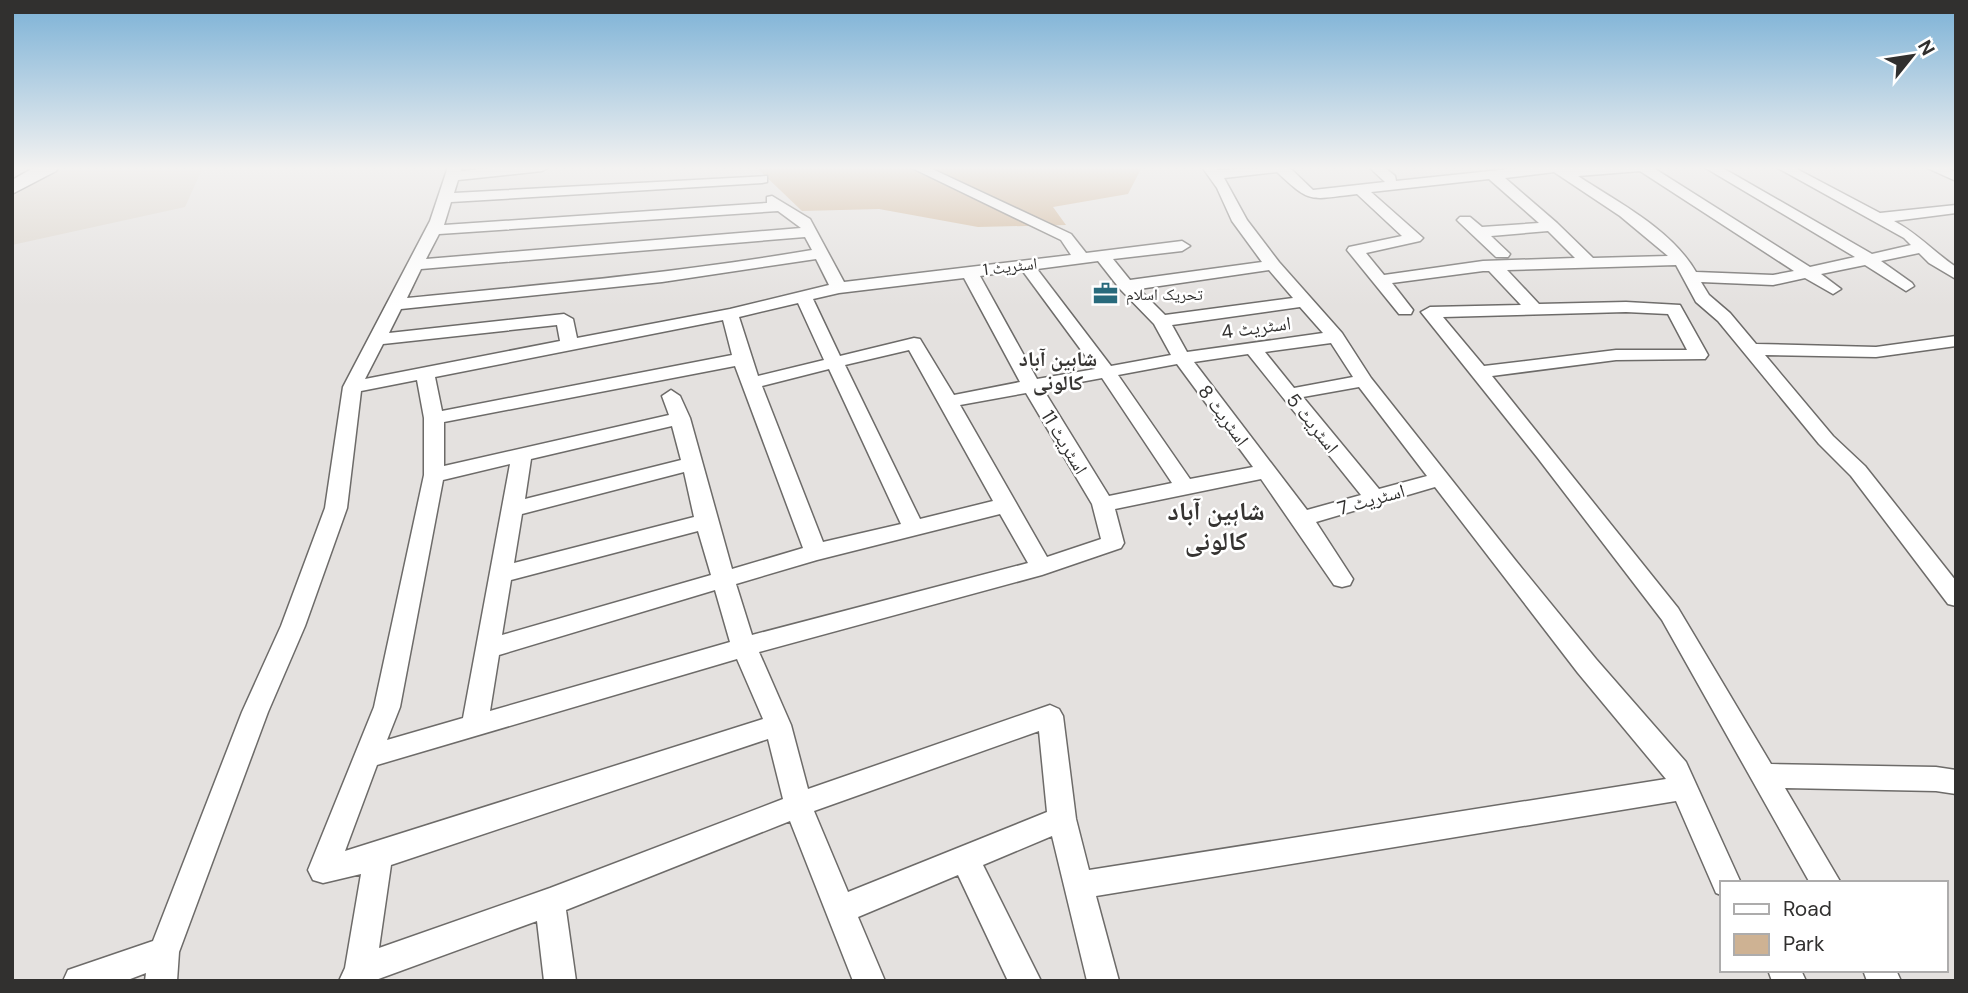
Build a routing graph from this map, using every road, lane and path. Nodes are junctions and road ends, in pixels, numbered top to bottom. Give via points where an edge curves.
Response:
1 (439, 213) edge
2 (682, 213) edge
3 (793, 213) edge
4 (1016, 213) edge
5 (1236, 213) edge
6 (1385, 213) edge
7 (1537, 213) edge
8 (1625, 213) edge
9 (1715, 213) edge
10 (1790, 213) edge
11 (1870, 213) edge
12 (1919, 213) edge
13 (646, 216) junction
14 (1879, 218) junction
15 (1465, 220) dead end
16 (1552, 226) junction
17 (434, 230) junction
18 (810, 232) junction
19 (1478, 232) junction
20 (1182, 246) dead end
21 (1922, 248) junction
22 (821, 253) junction
23 (1102, 255) junction
24 (1081, 257) junction
25 (1868, 259) junction
26 (1498, 260) junction
27 (1681, 260) junction
28 (642, 263) junction
29 (1590, 264) junction
30 (416, 265) junction
31 (1026, 265) junction
32 (1273, 265) junction
33 (969, 271) junction
34 (1808, 273) junction
35 (1956, 274) edge
36 (1691, 277) junction
37 (1380, 279) junction
38 (1126, 286) junction
39 (1906, 286) dead end
40 (839, 288) junction
41 (1833, 289) dead end
42 (804, 298) junction
43 (1305, 301) junction
44 (396, 304) junction
45 (1534, 309) junction
46 (1405, 310) dead end
47 (730, 314) junction
48 (1161, 321) junction
49 (1336, 337) junction
50 (375, 340) junction
51 (1956, 341) edge
52 (570, 346) junction
53 (1252, 348) junction
54 (1752, 349) junction
55 (1182, 358) junction
56 (742, 359) junction
57 (834, 362) junction
58 (1106, 371) junction
59 (1479, 372) junction
60 (425, 374) junction
61 (1364, 381) junction
62 (752, 383) junction
63 (1030, 384) junction
64 (352, 387) junction
65 (1290, 394) junction
66 (671, 396) dead end
67 (950, 401) junction
68 (434, 418) junction
69 (680, 418) junction
70 (523, 454) junction
71 (691, 464) junction
72 (1266, 471) junction
73 (434, 475) junction
74 (1440, 478) junction
75 (1185, 486) junction
76 (1374, 497) junction
77 (1103, 504) junction
78 (1004, 506) junction
79 (513, 509) junction
80 (1302, 519) junction
81 (706, 521) junction
82 (914, 529) junction
83 (816, 552) junction
84 (1042, 566) junction
85 (501, 575) junction
86 (723, 578) junction
87 (1342, 579) dead end
88 (1956, 598) edge
89 (744, 647) junction
90 (488, 649) junction
91 (778, 725) junction
92 (474, 728) junction
93 (368, 757) junction
94 (1763, 776) junction
95 (1956, 782) edge
96 (1683, 788) junction
97 (798, 805) junction
98 (1062, 819) junction
99 (379, 856) junction
100 (965, 859) junction
101 (1725, 881) edge
102 (1825, 881) edge
103 (1079, 885) junction
104 (550, 902) junction
105 (840, 910) junction
106 (163, 967) edge
107 (357, 975) edge
108 (79, 981) edge
109 (560, 981) edge
110 (869, 981) edge
111 (1025, 981) edge
112 (1103, 981) edge

1 - 17 street
2 - 13 street
3 - 18 street
4 - 24 street via 1066,237
5 - 32 street
6 - 37 street via 1415,238 1355,250
7 - 16 street
8 - 27 street
9 - 34 street
10 - 25 street
11 - 14 street
12 - 14 street
13 - 17 street
13 - 28 street
14 - 21 street via 1914,238
15 - 19 street
16 - 19 street
16 - 29 street
17 - 30 street
18 - 22 street
18 - 28 street
19 - 26 street
20 - 23 street, اسٹریٹ 1
21 - 25 street
21 - 35 street
22 - 28 street via 741,268
22 - 40 street
23 - 24 street, اسٹریٹ 1
23 - 38 street, اسٹریٹ 8
24 - 31 street, اسٹریٹ 1
25 - 34 street
25 - 39 street
26 - 29 street
26 - 37 street
26 - 45 street
27 - 29 street
27 - 36 street
28 - 30 street
28 - 44 street
30 - 44 street
31 - 33 street, اسٹریٹ 1
31 - 58 street
32 - 38 street
32 - 43 street
33 - 40 street, اسٹریٹ 1
33 - 63 street, اسٹریٹ 11
34 - 36 street via 1769,281
34 - 41 street
36 - 54 street via 1702,298
37 - 46 street
38 - 48 street, اسٹریٹ 8
40 - 42 street, اسٹریٹ 1
42 - 47 street, اسٹریٹ 1
42 - 57 street
43 - 48 street
43 - 49 street
44 - 50 street
45 - 59 street via 1430,313
45 - 59 street via 1674,309 1699,355 1616,355
47 - 52 street, اسٹریٹ 1
47 - 56 street
48 - 55 street, اسٹریٹ 8
49 - 53 street, اسٹریٹ 4
49 - 61 street
50 - 52 street via 564,318
50 - 64 street
51 - 54 street via 1876,352
52 - 60 street, اسٹریٹ 1
53 - 55 street, اسٹریٹ 4
53 - 65 street, اسٹریٹ 5
54 - 88 street via 1826,440 1858,471
55 - 58 street, اسٹریٹ 4
55 - 72 street, اسٹریٹ 8
56 - 62 street
56 - 68 street
57 - 62 street
57 - 67 street via 914,343
57 - 82 street
58 - 63 street, اسٹریٹ 4
58 - 75 street
59 - 94 street via 1670,614
60 - 64 street, اسٹریٹ 1
60 - 68 street
61 - 65 street
61 - 74 street
62 - 83 street
63 - 67 street, اسٹریٹ 4
63 - 77 street, اسٹریٹ 11
64 - 106 street via 336,508 293,626 255,712
65 - 76 street, اسٹریٹ 5
66 - 69 street
67 - 78 street
68 - 73 street
69 - 70 street
69 - 71 street
70 - 73 street
70 - 79 street
71 - 79 street
71 - 81 street
72 - 75 street
72 - 80 street, اسٹریٹ 8
73 - 93 street via 387,707
74 - 76 street, اسٹریٹ 7
74 - 96 street via 1587,667 1676,770
75 - 77 street
76 - 80 street, اسٹریٹ 7
77 - 84 street, اسٹریٹ 11 via 1114,543
78 - 82 street
78 - 84 street
79 - 85 street
80 - 87 street, اسٹریٹ 8
81 - 85 street
81 - 86 street
82 - 83 street
83 - 86 street
84 - 89 street
85 - 90 street
86 - 89 street
86 - 90 street
89 - 91 street
89 - 92 street
90 - 92 street
91 - 97 street
91 - 99 street
92 - 93 street
93 - 99 street via 323,870
94 - 95 street
94 - 102 street
96 - 101 street
96 - 103 street
97 - 98 street via 1050,716
97 - 104 street
97 - 105 street
98 - 100 street
98 - 103 street
99 - 107 street
100 - 105 street
100 - 111 street
103 - 112 street
104 - 107 street
104 - 109 street
105 - 110 street
106 - 108 street

